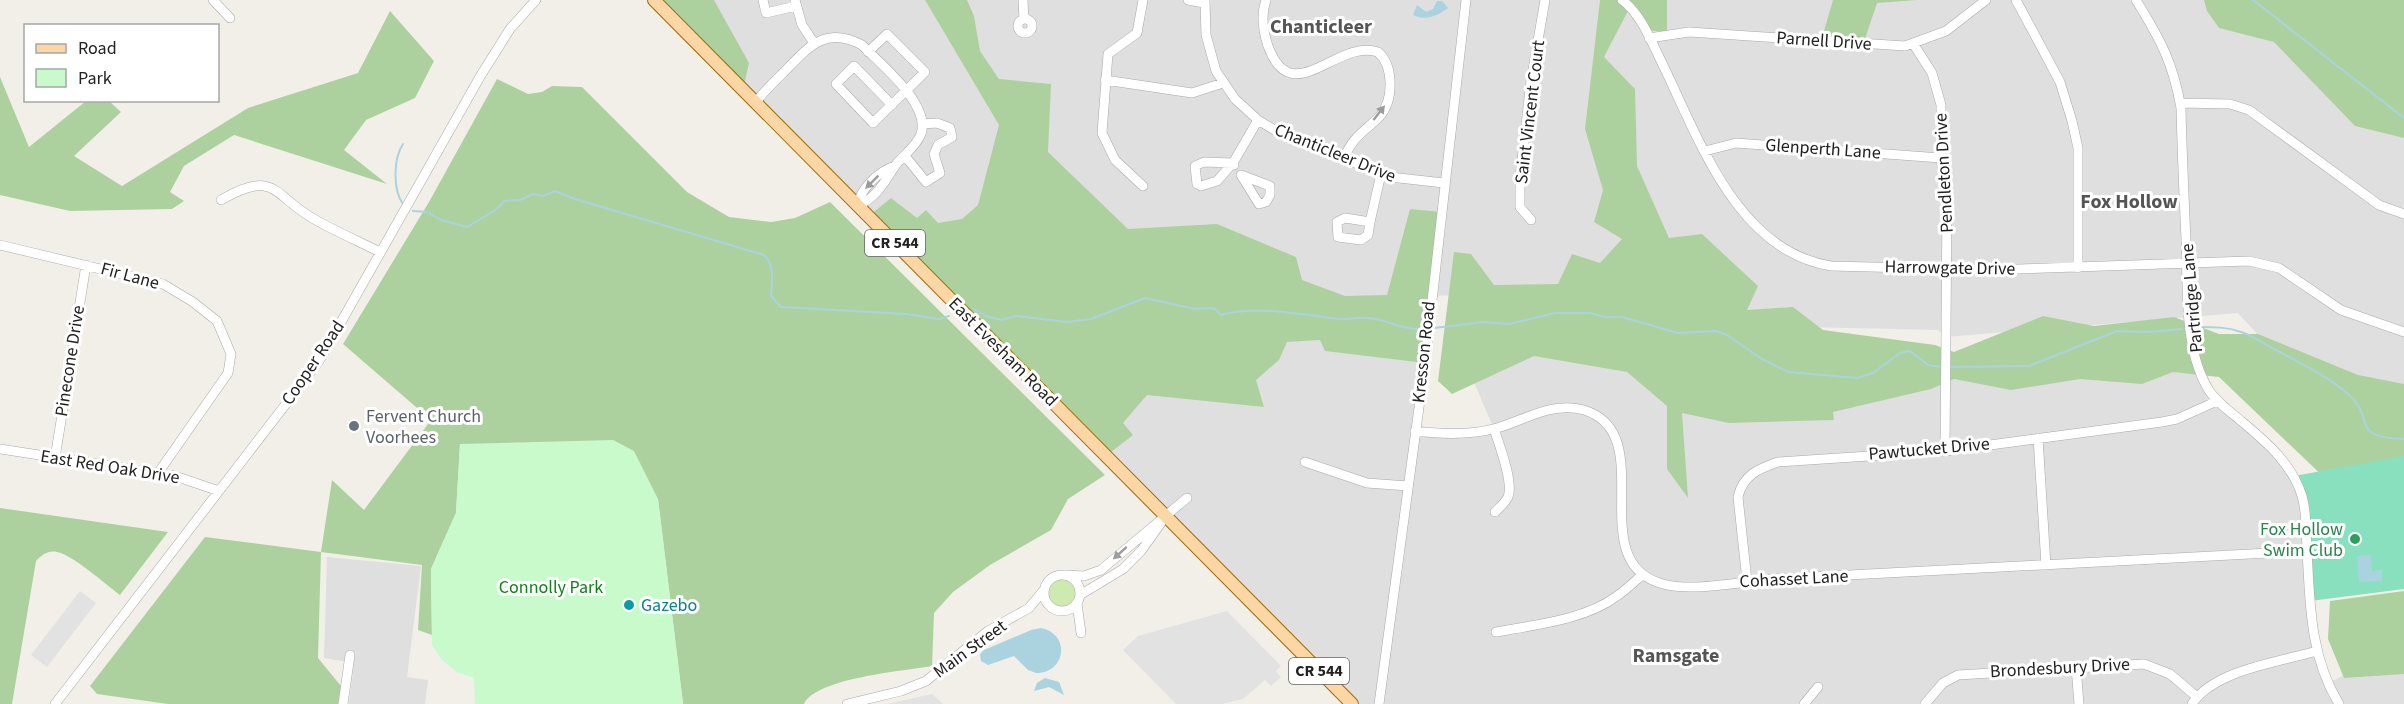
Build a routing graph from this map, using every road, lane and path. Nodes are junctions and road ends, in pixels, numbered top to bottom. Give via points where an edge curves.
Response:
1 (213, 0) edge
2 (536, 0) edge
3 (654, 0) edge
4 (763, 0) edge
5 (1023, 0) edge
6 (1143, 0) edge
7 (1188, 0) edge
8 (1266, 0) edge
9 (1466, 0) edge
10 (1545, 0) edge
11 (1622, 0) edge
12 (1986, 0) edge
13 (2016, 0) edge
14 (2136, 0) edge
15 (1204, 1) edge
16 (796, 3) edge
17 (230, 18) dead end
18 (1024, 19) dead end
19 (1649, 38) junction
20 (814, 44) junction
21 (1914, 45) junction
22 (868, 52) junction
23 (1106, 80) junction
24 (1223, 83) junction
25 (906, 91) junction
26 (756, 102) junction
27 (2180, 103) junction
28 (892, 105) junction
29 (1258, 120) junction
30 (922, 124) junction
31 (1705, 151) junction
32 (905, 156) junction
33 (1344, 158) junction
34 (1941, 158) junction
35 (1381, 174) junction
36 (1241, 175) dead end
37 (1444, 183) junction
38 (1143, 186) dead end
39 (221, 200) dead end
40 (858, 205) junction
41 (2404, 214) edge
42 (1531, 220) dead end
43 (1370, 222) dead end
44 (0, 245) edge
45 (380, 252) junction
46 (2187, 261) junction
47 (86, 265) junction
48 (1947, 268) junction
49 (2078, 268) junction
50 (2404, 332) edge
51 (2217, 401) junction
52 (1494, 429) junction
53 (1415, 431) junction
54 (2038, 438) junction
55 (0, 448) edge
56 (1945, 451) junction
57 (55, 458) junction
58 (1305, 462) dead end
59 (158, 473) junction
60 (1408, 486) junction
61 (219, 491) junction
62 (1188, 498) dead end
63 (1495, 512) dead end
64 (1166, 517) junction
65 (2307, 551) junction
66 (2046, 565) junction
67 (1066, 574) junction
68 (1642, 574) junction
69 (1747, 581) junction
70 (1044, 590) junction
71 (1079, 599) junction
72 (1053, 608) junction
73 (1023, 612) junction
74 (1496, 632) dead end
75 (1081, 633) dead end
76 (2317, 651) junction
77 (350, 655) dead end
78 (2076, 667) junction
79 (1818, 687) dead end
80 (2194, 701) edge
81 (55, 704) edge
82 (343, 704) edge
83 (847, 704) edge
84 (1352, 704) edge
85 (1379, 704) edge
86 (1804, 704) edge
87 (1925, 704) edge
88 (2079, 704) edge
89 (2339, 704) edge

1 - 17 street
2 - 45 street, Cooper Road via 510,29 481,75
3 - 26 main road, East Evesham Road / CR 544
4 - 16 street via 766,14
5 - 18 street
6 - 23 street via 1137,33 1108,54
7 - 15 street
33 -> 8 street via 1353,138 1381,116 1390,75 1387,64 1378,52 1361,49 1308,73 1290,73 1269,48 1264,27
9 - 37 street, Kresson Road
10 - 42 street, Saint Vincent Court via 1520,177 1520,207
11 - 19 street, Harrowgate Drive
12 - 21 street, Parnell Drive via 1946,31
13 - 49 street via 2060,82 2072,121 2078,148
14 - 27 street, Partridge Lane via 2171,63
15 - 24 street, Chanticleer Drive via 1210,55
16 - 20 street via 802,25
19 - 21 street, Parnell Drive via 1689,32
19 - 31 street, Harrowgate Drive
20 - 22 street via 834,36 862,45
20 - 26 street
21 - 34 street, Pendleton Drive via 1932,73 1941,105
22 - 25 street
22 - 25 street via 887,34 925,72
23 - 24 street via 1192,93
23 - 38 street via 1102,133 1115,160
24 - 29 street, Chanticleer Drive
25 - 28 street
25 - 30 street via 918,107
26 - 40 main road, East Evesham Road / CR 544
27 - 41 street via 2230,104 2249,110 2379,205
27 - 46 street, Partridge Lane
28 - 28 street via 873,123 836,84 854,66
29 - 33 street, Chanticleer Drive
29 - 36 street via 1233,163
30 - 32 street
30 - 32 street via 937,123 952,132 952,137 938,145 934,154 940,173 926,182
31 - 34 street, Glenperth Lane via 1736,143
31 - 48 street, Harrowgate Drive via 1739,210 1767,239 1808,263 1830,267
32 - 40 street via 867,202
33 - 35 street, Chanticleer Drive
34 - 48 street, Pendleton Drive via 1947,206
35 - 37 street, Chanticleer Drive
35 - 43 street
37 - 53 street, Kresson Road
39 - 45 street via 251,186 274,188 312,219
40 - 64 main road, East Evesham Road / CR 544
44 - 47 street, Fir Lane
45 - 61 street, Cooper Road via 319,361
46 - 49 street, Harrowgate Drive
46 - 50 street, Harrowgate Drive via 2249,261 2279,268 2341,310
46 - 51 street, Partridge Lane via 2197,360
47 - 57 street, Pinecone Drive
47 - 59 street, Fir Lane via 163,284 218,321 228,344 231,363 225,379
48 - 49 street, Harrowgate Drive
48 - 56 street, Pendleton Drive
51 - 54 street, Pawtucket Drive via 2177,419
51 - 65 street, Partridge Lane via 2285,461 2302,497
52 - 53 street
52 - 63 street via 1509,491
52 - 68 street via 1561,408 1584,410 1605,422 1621,460 1624,543 1632,564
53 - 60 street, Kresson Road
54 - 56 street, Pawtucket Drive
54 - 66 street
55 - 57 street, East Red Oak Drive
56 - 69 street, Pawtucket Drive via 1793,459 1758,470 1745,480 1738,497
57 - 59 street, East Red Oak Drive
58 - 60 street via 1367,483
59 - 61 street, East Red Oak Drive
60 - 85 street, Kresson Road
61 - 81 street, Cooper Road
62 - 64 street
64 -> 67 street via 1101,570 1084,576
64 - 71 street via 1123,569
64 - 84 main road, East Evesham Road / CR 544
65 - 66 street, Cohasset Lane
65 - 76 street, Partridge Lane via 2311,627
66 - 69 street, Cohasset Lane
67 - 70 street via 1052,577
67 - 71 street via 1077,581
68 - 69 street, Cohasset Lane via 1665,585
68 - 74 street via 1617,597 1589,610
70 - 72 street via 1046,601
70 - 73 street, Main Street
71 - 72 street via 1066,611
71 - 75 street
72 - 73 street, Main Street
73 - 83 street, Main Street via 987,631 926,681
76 - 80 street via 2229,676 2213,683
76 - 89 street, Partridge Lane via 2327,684
77 - 82 street
78 - 80 street, Brondesbury Drive via 2129,663 2158,667
78 - 87 street, Brondesbury Drive via 1959,675 1943,683
78 - 88 street
79 - 86 street

